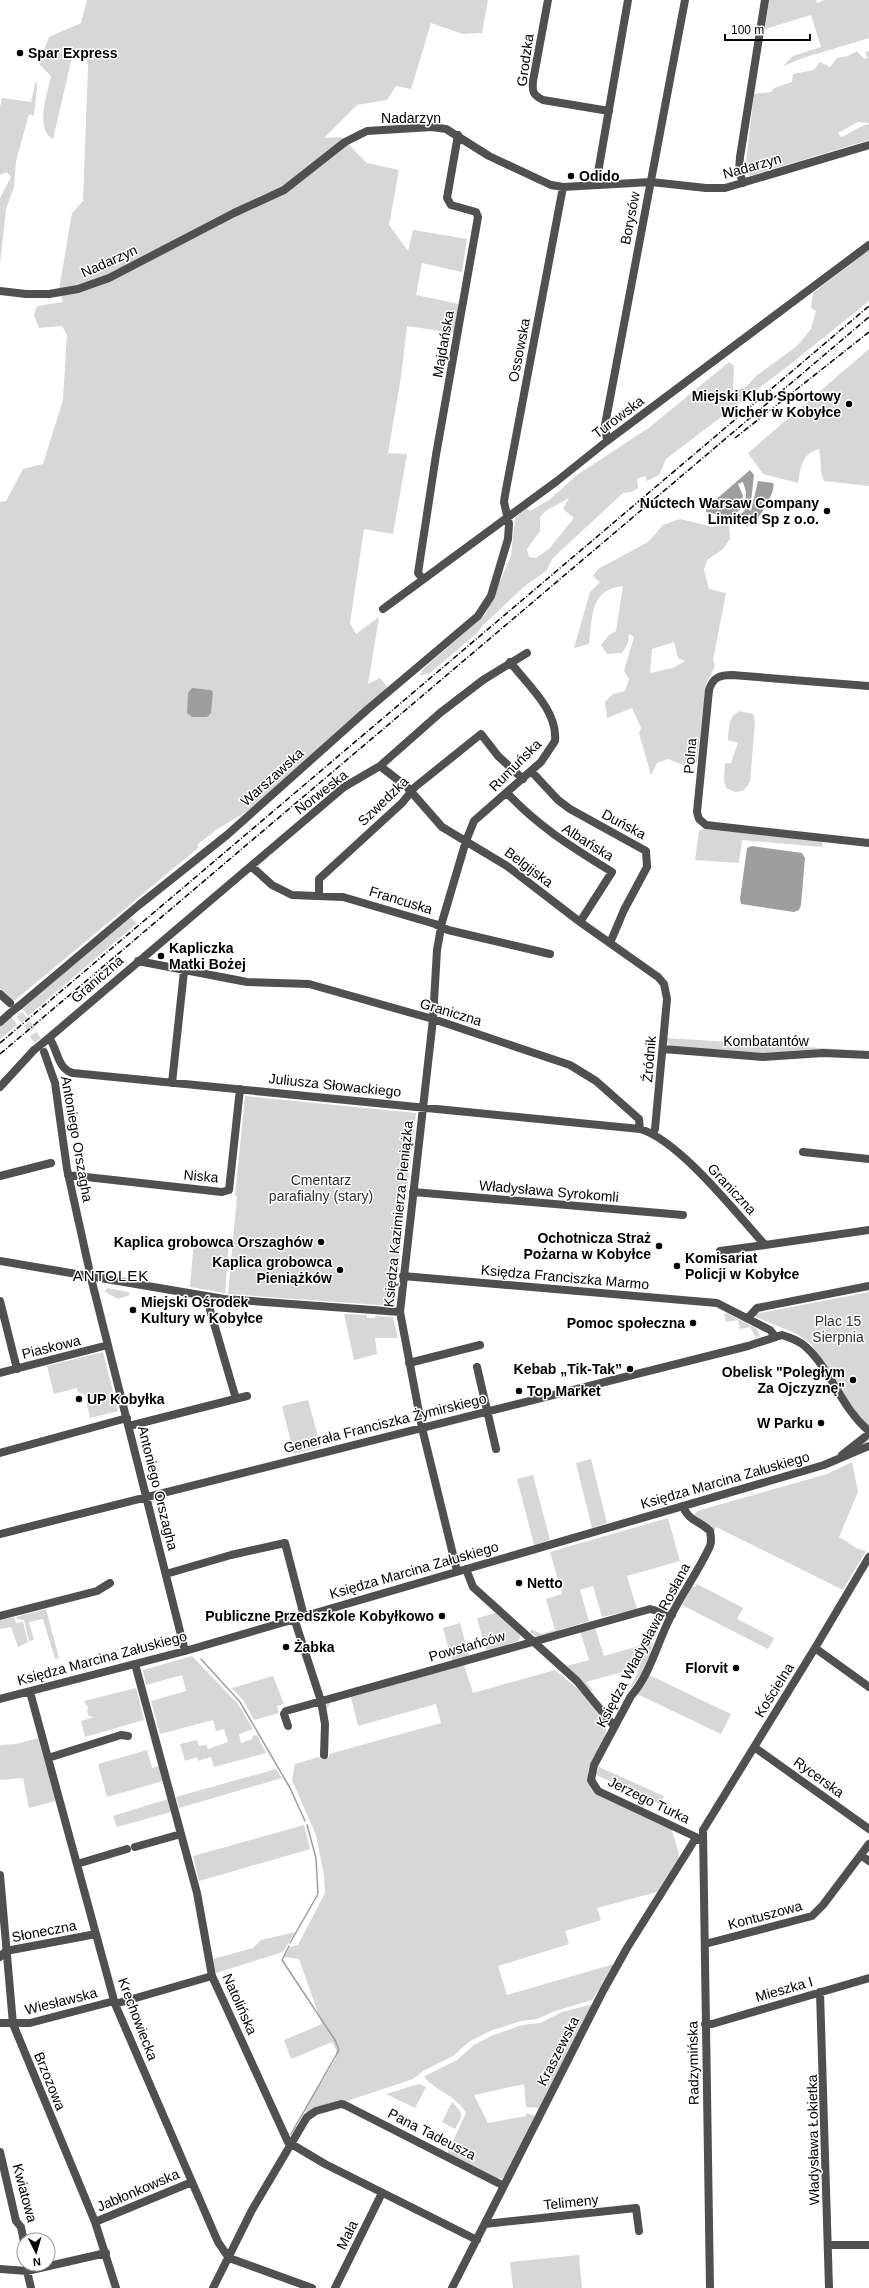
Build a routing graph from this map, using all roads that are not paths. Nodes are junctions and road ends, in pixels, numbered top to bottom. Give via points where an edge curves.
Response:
1 (548, 0) edge
2 (628, 0) edge
3 (685, 0) edge
4 (765, 0) edge
5 (609, 111) junction
6 (458, 135) junction
7 (869, 145) edge
8 (651, 182) junction
9 (743, 183) junction
10 (596, 184) junction
11 (563, 187) junction
12 (869, 245) edge
13 (0, 291) edge
14 (607, 441) junction
15 (508, 517) junction
16 (422, 578) junction
17 (382, 610) dead end
18 (527, 653) dead end
19 (510, 662) junction
20 (868, 686) dead end
21 (380, 766) junction
22 (531, 771) junction
23 (523, 779) junction
24 (411, 793) junction
25 (506, 794) junction
26 (466, 841) junction
27 (869, 843) edge
28 (252, 866) junction
29 (319, 896) junction
30 (580, 922) junction
31 (440, 927) junction
32 (610, 943) junction
33 (550, 954) dead end
34 (138, 961) junction
35 (184, 971) junction
36 (665, 987) joint
37 (0, 994) edge
38 (15, 1005) junction
39 (433, 1019) junction
40 (0, 1022) edge
41 (46, 1040) junction
42 (663, 1049) junction
43 (44, 1052) tunnel mouth
44 (869, 1055) edge
45 (172, 1082) junction
46 (0, 1087) edge
47 (240, 1089) junction
48 (423, 1107) junction
49 (640, 1129) junction
50 (653, 1133) junction
51 (802, 1152) dead end
52 (869, 1159) edge
53 (51, 1162) dead end
54 (68, 1175) junction
55 (0, 1176) edge
56 (413, 1192) junction
57 (683, 1215) dead end
58 (869, 1230) edge
59 (765, 1245) junction
60 (720, 1251) dead end
61 (0, 1260) edge
62 (91, 1276) junction
63 (403, 1276) junction
64 (869, 1286) edge
65 (206, 1296) junction
66 (0, 1301) edge
67 (400, 1312) junction
68 (748, 1318) junction
69 (775, 1336) junction
70 (108, 1345) junction
71 (480, 1345) dead end
72 (409, 1363) junction
73 (477, 1367) dead end
74 (17, 1369) junction
75 (0, 1373) edge
76 (247, 1396) dead end
77 (236, 1399) junction
78 (487, 1411) junction
79 (128, 1422) junction
80 (422, 1428) junction
81 (868, 1437) edge
82 (496, 1449) dead end
83 (0, 1453) edge
84 (146, 1497) junction
85 (683, 1506) junction
86 (0, 1534) edge
87 (869, 1557) edge
88 (466, 1569) junction
89 (457, 1571) junction
90 (166, 1574) junction
91 (110, 1583) dead end
92 (672, 1615) junction
93 (0, 1616) edge
94 (304, 1616) junction
95 (294, 1618) junction
96 (532, 1641) junction
97 (815, 1648) junction
98 (185, 1651) junction
99 (135, 1664) junction
100 (869, 1686) edge
101 (30, 1692) junction
102 (0, 1699) edge
103 (321, 1701) junction
104 (288, 1726) dead end
105 (614, 1726) junction
106 (128, 1736) dead end
107 (754, 1747) junction
108 (324, 1754) dead end
109 (48, 1758) junction
110 (592, 1783) joint
111 (869, 1829) edge
112 (181, 1834) junction
113 (700, 1838) junction
114 (869, 1844) edge
115 (861, 1855) junction
116 (869, 1861) edge
117 (77, 1864) junction
118 (0, 1875) edge
119 (1, 1907) edge
120 (96, 1934) junction
121 (704, 1944) junction
122 (3, 1954) edge
123 (212, 1976) junction
124 (869, 1978) edge
125 (820, 1992) junction
126 (115, 2002) junction
127 (0, 2024) edge
128 (13, 2024) junction
129 (705, 2024) junction
130 (291, 2145) junction
131 (0, 2152) edge
132 (192, 2182) junction
133 (504, 2186) junction
134 (382, 2193) junction
135 (94, 2222) junction
136 (485, 2224) junction
137 (639, 2231) dead end
138 (22, 2232) edge
139 (477, 2240) junction
140 (828, 2245) junction
141 (869, 2245) edge
142 (106, 2253) junction
143 (229, 2258) junction
144 (56, 2262) edge
145 (16, 2268) edge
146 (0, 2269) edge
147 (29, 2272) edge
148 (31, 2288) edge
149 (116, 2288) edge
150 (213, 2288) edge
151 (312, 2288) edge
152 (335, 2288) edge
153 (452, 2288) edge
154 (710, 2288) edge
155 (829, 2288) edge

1 - 5 street, Grodzka via 533,81 534,96 543,100
2 - 5 street
3 - 8 street, Borysów
4 - 9 street via 740,157 739,171
5 - 10 street
6 - 11 street, Nadarzyn via 490,156 551,185
6 - 13 street, Nadarzyn via 438,128 367,131 345,142 284,190 109,278 78,289 49,294
6 - 16 street, Majdańska via 447,198 451,205 476,212 478,217 436,455 418,573
7 - 9 street, Nadarzyn
8 - 9 street, Nadarzyn via 718,189
8 - 10 street, Nadarzyn
8 - 14 street, Borysów via 605,425
10 - 11 street, Nadarzyn
11 - 15 street, Ossowska via 505,495
12 - 14 street, Turowska
14 - 15 street, Turowska
15 - 16 street, Turowska
15 - 38 street, Warszawska via 508,539 499,575 483,610 467,627 368,709 216,844
16 - 17 street, Turowska
18 - 19 street, Norweska
19 - 21 street, Norweska via 440,712
19 - 22 street, Rumuńska via 548,710 556,733 551,748
20 - 27 street, Polna via 732,674 715,678 709,690 698,812 699,819 706,825
21 - 24 street, Belgijska
21 - 28 street, Norweska via 344,787
22 - 23 street, Rumuńska
22 - 32 street, Duńska via 570,809 646,851 647,867
23 - 24 street, Szwedzka via 498,756 481,734 415,787
23 - 25 street, Rumuńska
24 - 26 street, Belgijska via 442,827
24 - 29 street, Szwedzka via 319,878
25 - 26 street, Rumuńska via 474,821
25 - 30 street, Albańska via 551,834 612,872
26 - 30 street, Belgijska via 507,866
26 - 31 street, Rumuńska
28 - 29 street, Francuska via 272,885 292,895
28 - 34 street, Norweska
29 - 31 street, Francuska via 343,897 363,902
30 - 32 street, Belgijska
31 - 33 street, Francuska
31 - 39 street, Księdza Kazimierza Pieniążka
32 - 36 street, Belgijska via 658,977
34 - 35 street, Graniczna
34 - 41 street, Graniczna
35 - 39 street, Graniczna via 247,982 309,984
35 - 45 street
36 - 42 street, Źródnik via 667,999
37 - 38 street
38 - 40 street, Warszawska, bridge
39 - 48 street, Księdza Kazimierza Pieniążka
39 - 49 street, Graniczna via 570,1065 596,1082 638,1119
41 - 45 street, Juliusza Słowackiego via 53,1044 62,1067 68,1072
41 - 46 street, Graniczna, bridge
42 - 44 street, Kombatantów via 763,1057 823,1053
42 - 50 street, Źródnik
43 - 54 street, Antoniego Orszagha via 60,1104
45 - 47 street, Juliusza Słowackiego
47 - 48 street, Juliusza Słowackiego
47 - 54 street, Niska via 229,1190 222,1192
48 - 49 street, Juliusza Słowackiego
48 - 56 street, Księdza Kazimierza Pieniążka
49 - 50 street, Graniczna
50 - 59 street, Graniczna via 686,1159
51 - 52 street
53 - 55 street
54 - 62 street, Antoniego Orszagha
56 - 57 street, Władysława Syrokomli
56 - 63 street, Księdza Kazimierza Pieniążka
58 - 59 street
59 - 60 street
61 - 62 street
62 - 65 street
62 - 70 street, Antoniego Orszagha
63 - 67 street, Księdza Kazimierza Pieniążka
63 - 68 street, Księdza Franciszka Marmo via 704,1302 725,1306
64 - 68 street via 757,1308
65 - 67 street
65 - 77 street
66 - 74 street
67 - 72 street, Księdza Kazimierza Pieniążka
68 - 69 street, Księdza Franciszka Marmo via 770,1330
69 - 78 street, Generała Franciszka Żymirskiego via 748,1346
69 - 81 street via 782,1335 806,1347
70 - 74 street, Piaskowa
70 - 79 street, Antoniego Orszagha
71 - 72 street
72 - 80 street, Księdza Kazimierza Pieniążka
73 - 78 street
74 - 75 street, Piaskowa
76 - 77 street
77 - 79 street
78 - 80 street, Generała Franciszka Żymirskiego
78 - 82 street
79 - 83 street
79 - 84 street, Antoniego Orszagha
80 - 84 street, Generała Franciszka Żymirskiego
80 - 89 street, Księdza Kazimierza Pieniążka
81 - 85 street, Księdza Marcina Załuskiego via 834,1462
84 - 86 street, Generała Franciszka Żymirskiego
84 - 90 street, Antoniego Orszagha
85 - 88 street, Księdza Marcina Załuskiego
85 - 92 street, Księdza Władysława Rosłana via 685,1514 710,1531 711,1542
87 - 97 street, Kościelna
88 - 89 street, Księdza Marcina Załuskiego
88 - 96 street via 473,1586
89 - 94 street, Księdza Marcina Załuskiego
90 - 94 street via 231,1555 285,1543
90 - 98 street, Antoniego Orszagha
91 - 93 street via 94,1592
92 - 96 street, Powstańców via 650,1609
92 - 105 street, Księdza Władysława Rosłana via 651,1664
94 - 95 street, Księdza Marcina Załuskiego
95 - 98 street, Księdza Marcina Załuskiego
95 - 103 street
96 - 103 street, Powstańców
96 - 105 street via 578,1681
97 - 100 street
97 - 107 street, Kościelna
98 - 99 street, Księdza Marcina Załuskiego
99 - 101 street, Księdza Marcina Załuskiego
99 - 112 street, Natolińska
101 - 102 street, Księdza Marcina Załuskiego
101 - 109 street, Krechowiecka
103 - 104 street, Powstańców via 286,1711 284,1714
103 - 108 street via 325,1724
105 - 110 street, Księdza Władysława Rosłana via 594,1765
106 - 109 street via 121,1735
107 - 111 street, Rycerska
107 - 113 street, Kościelna
109 - 117 street, Krechowiecka
110 - 113 street, Jerzego Turka via 598,1791
112 - 117 street
112 - 123 street, Natolińska via 203,1920
113 - 121 street, Radzymińska
113 - 133 street, Kraszewska via 694,1841 627,1948
114 - 115 street, Kontuszowa
115 - 116 street
115 - 121 street, Kontuszowa via 812,1916
117 - 120 street, Krechowiecka
118 - 119 street, Brzozowa
119 - 122 street, Brzozowa
120 - 122 street, Słoneczna
120 - 126 street, Krechowiecka
121 - 129 street, Radzymińska
122 - 128 street, Brzozowa
123 - 126 street, Wiesławska
123 - 130 street, Natolińska
124 - 125 street, Mieszka I
125 - 129 street, Mieszka I
125 - 140 street, Władysława Łokietka
126 - 128 street, Wiesławska via 30,2023
126 - 132 street, Krechowiecka
127 - 128 street, Wiesławska
128 - 135 street, Brzozowa
129 - 154 street, Radzymińska
130 - 133 street, Pana Tadeusza via 310,2114 341,2104
130 - 134 street
130 - 143 street via 252,2210
131 - 138 street, Kwiatowa via 16,2221
132 - 135 street, Jabłonkowska
132 - 143 street, Krechowiecka via 218,2242
133 - 136 street, Kraszewska
134 - 139 street
134 - 152 street, Mała
135 - 142 street, Brzozowa
136 - 137 street, Telimeny via 636,2208
136 - 139 street, Kraszewska
139 - 153 street, Kraszewska
140 - 141 street
140 - 155 street, Władysława Łokietka
142 - 144 street
142 - 149 street, Brzozowa
143 - 150 street
143 - 151 street
145 - 146 street
147 - 148 street

